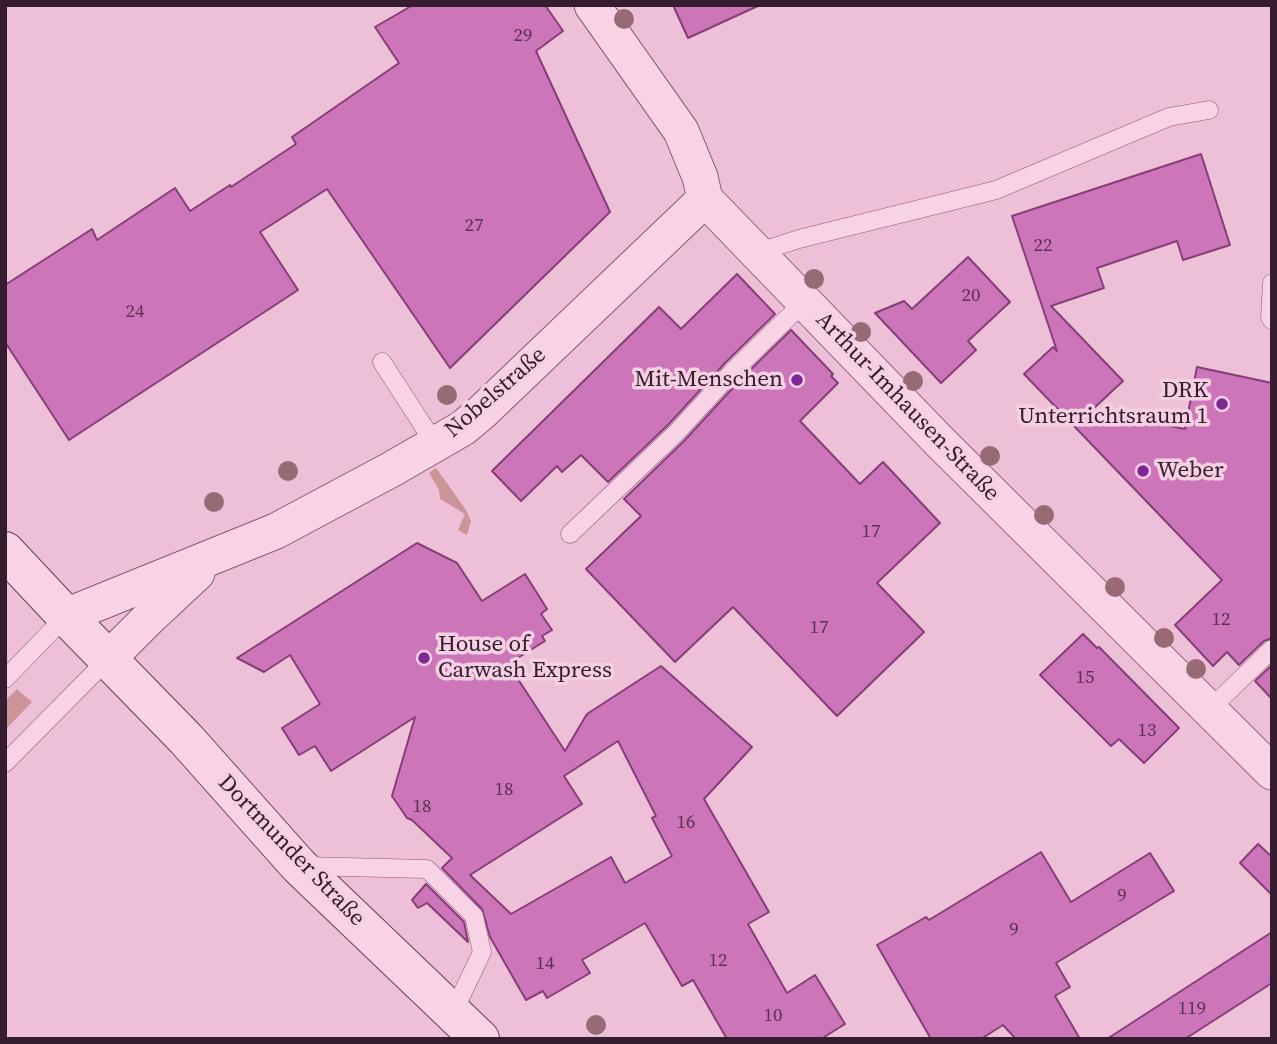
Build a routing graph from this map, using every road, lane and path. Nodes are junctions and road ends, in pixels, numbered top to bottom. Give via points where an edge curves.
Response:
1 (592, 5) edge
2 (1209, 110) dead end
3 (705, 199) junction
4 (756, 253) junction
5 (1272, 283) edge
6 (804, 302) junction
7 (1272, 320) edge
8 (382, 362) dead end
9 (435, 444) junction
10 (570, 534) dead end
11 (5, 551) edge
12 (215, 557) junction
13 (66, 617) junction
14 (1272, 649) edge
15 (109, 658) junction
16 (5, 680) edge
17 (1209, 710) junction
18 (5, 764) edge
19 (1272, 772) edge
20 (299, 866) junction
21 (466, 1030) edge

1 - 3 street, Arthur-Imhausen-Straße via 681,131
2 - 4 lane via 1169,117 996,190
3 - 4 street, Arthur-Imhausen-Straße
3 - 9 street, Nobelstraße via 482,412
4 - 6 street, Arthur-Imhausen-Straße
5 - 7 lane
6 - 10 lane
6 - 17 street, Arthur-Imhausen-Straße
8 - 9 lane
9 - 12 street, Nobelstraße via 276,531
11 - 13 main road, Dortmunder Straße
12 - 13 street, Nobelstraße
12 - 15 street, Nobelstraße
13 - 15 main road, Dortmunder Straße
13 - 16 lane
14 - 17 lane
15 - 18 lane
15 - 20 main road, Dortmunder Straße
17 - 19 street, Arthur-Imhausen-Straße
20 - 21 main road, Dortmunder Straße
20 - 21 lane via 427,869 474,916 482,952

